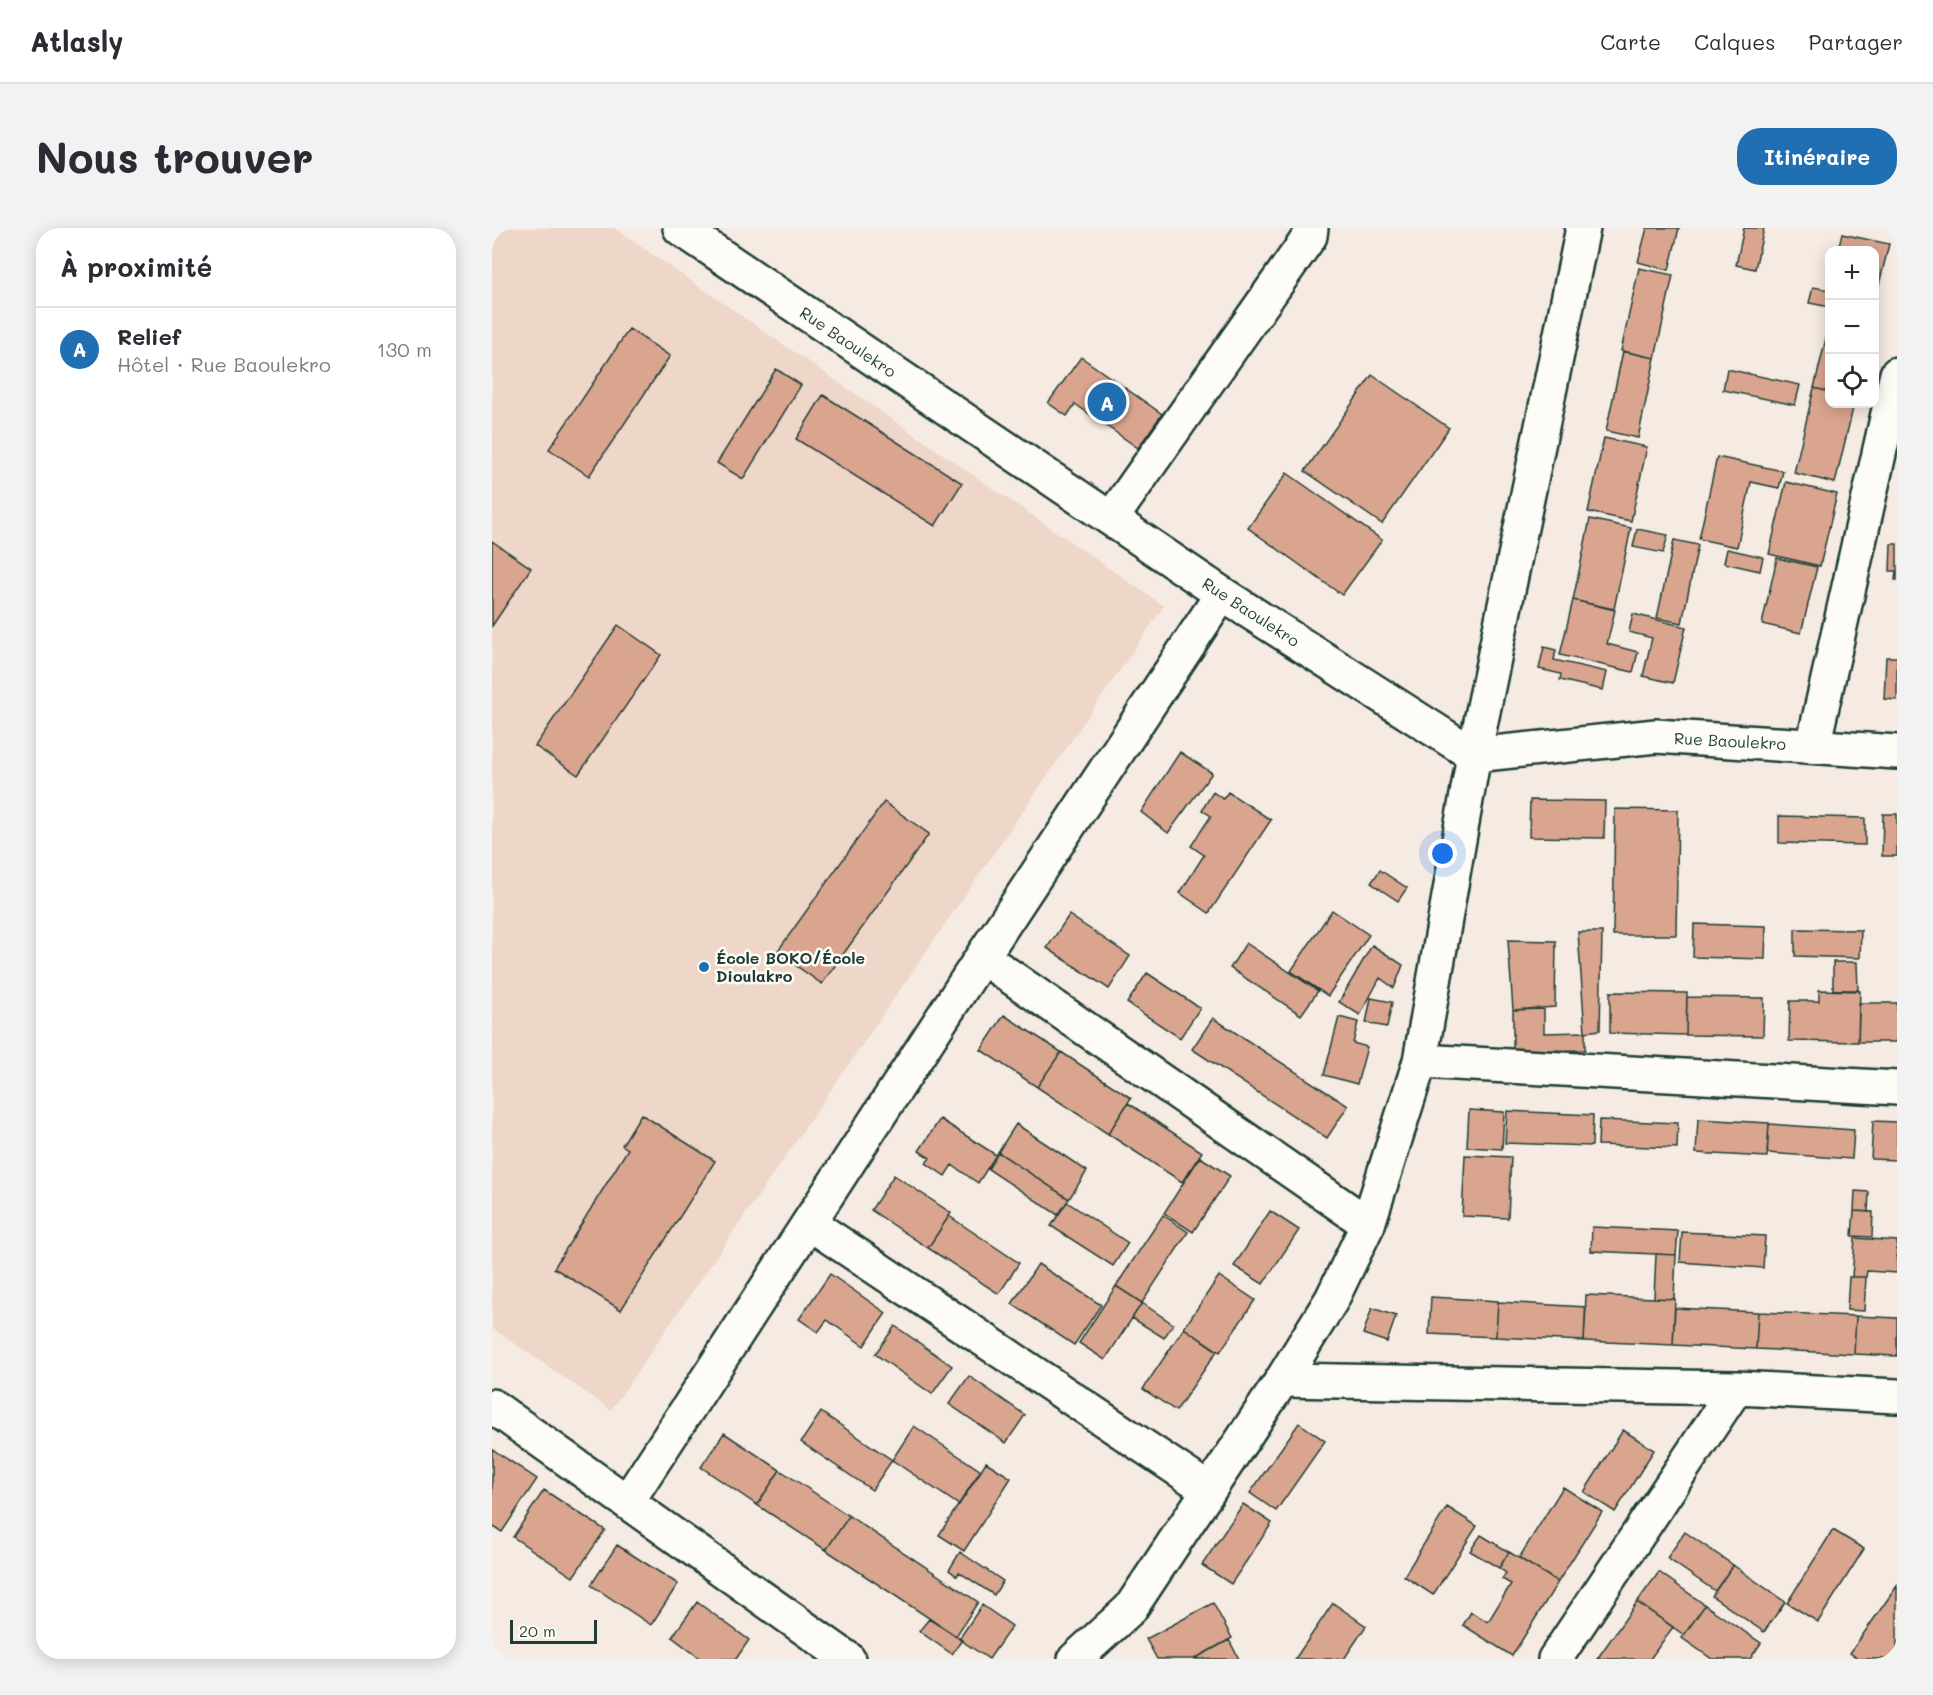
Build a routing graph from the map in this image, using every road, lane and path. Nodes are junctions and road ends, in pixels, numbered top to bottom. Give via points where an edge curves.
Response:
1 (680, 228) edge
2 (1311, 228) edge
3 (1583, 228) edge
4 (1897, 374) edge
5 (1891, 433) edge
6 (1111, 519) junction
7 (1222, 594) junction
8 (1813, 746) junction
9 (1897, 752) edge
10 (1474, 755) junction
11 (982, 957) junction
12 (1420, 1061) junction
13 (1897, 1088) edge
14 (809, 1223) junction
15 (1368, 1224) junction
16 (1282, 1380) junction
17 (1736, 1388) junction
18 (1897, 1396) edge
19 (492, 1406) edge
20 (1209, 1490) junction
21 (627, 1502) junction
22 (848, 1659) edge
23 (1075, 1659) edge
24 (1555, 1659) edge

1 - 6 street, Rue Baoulekro
2 - 6 street via 1310,236
3 - 10 street
4 - 5 street
5 - 8 street
6 - 7 street, Rue Baoulekro
7 - 10 street, Rue Baoulekro
7 - 11 street
8 - 9 street, Rue Baoulekro
8 - 10 street, Rue Baoulekro via 1656,736
10 - 12 street
11 - 14 street
11 - 15 street
12 - 13 street
12 - 15 street
14 - 20 street
14 - 21 street
15 - 16 street via 1332,1299
16 - 17 street
16 - 20 street
17 - 18 street
17 - 24 street
19 - 21 street
20 - 23 street via 1130,1609
21 - 22 street

